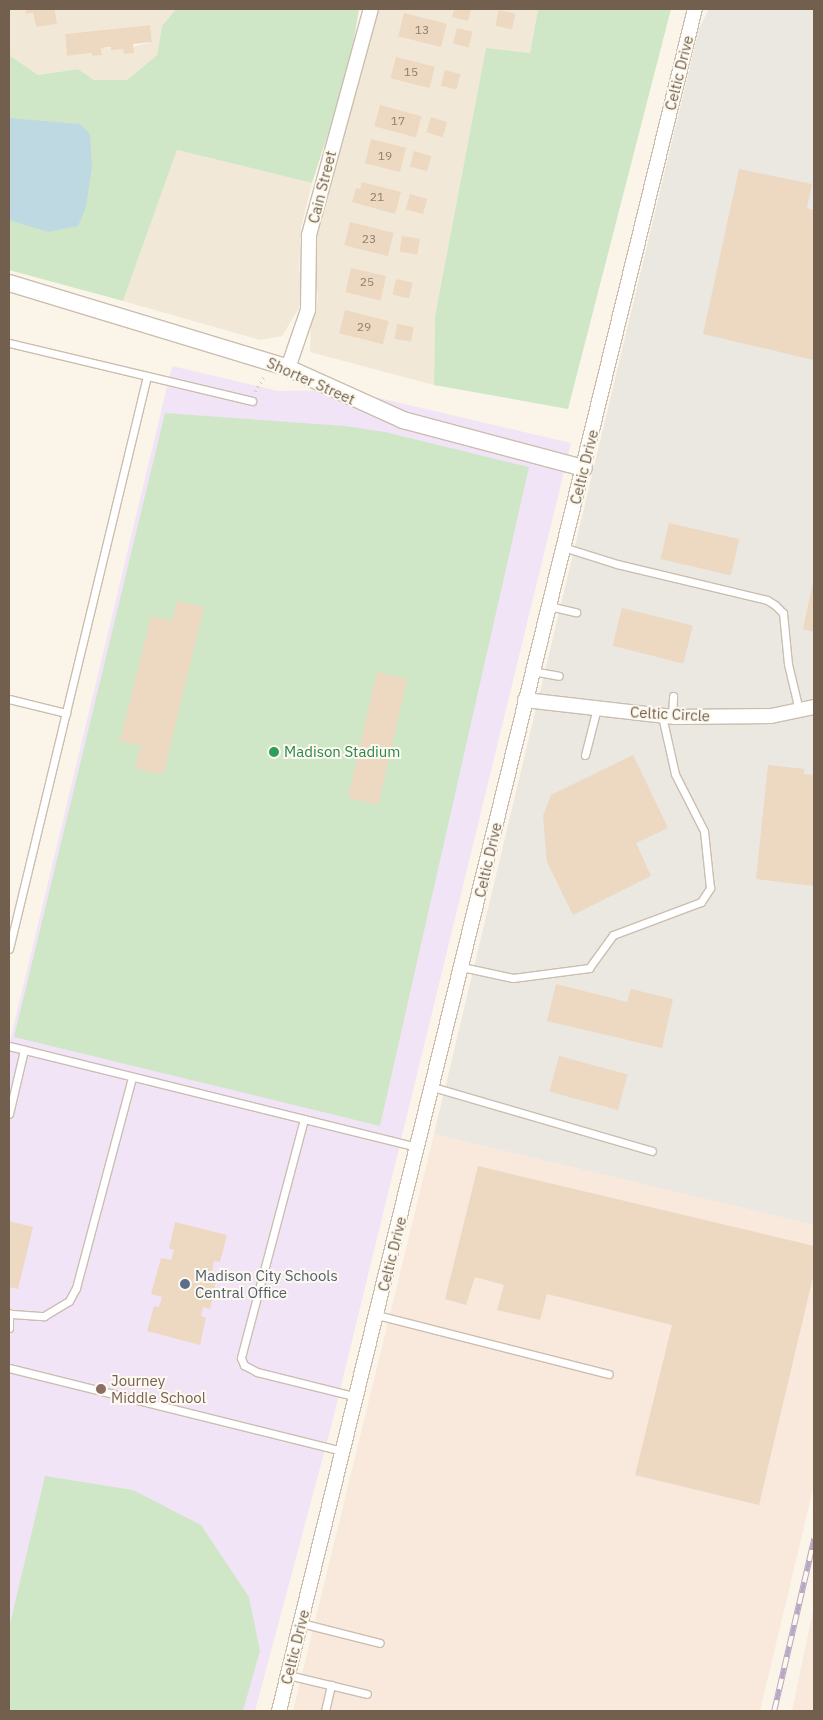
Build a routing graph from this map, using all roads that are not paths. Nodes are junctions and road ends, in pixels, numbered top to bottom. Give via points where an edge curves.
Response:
1 (371, 9) edge
2 (695, 9) edge
3 (9, 283) edge
4 (9, 343) edge
5 (288, 368) junction
6 (147, 376) junction
7 (252, 401) dead end
8 (584, 468) junction
9 (563, 548) junction
10 (548, 606) junction
11 (576, 612) dead end
12 (532, 671) junction
13 (560, 676) dead end
14 (673, 696) dead end
15 (9, 699) edge
16 (525, 700) junction
17 (814, 707) edge
18 (597, 708) junction
19 (800, 710) junction
20 (66, 713) junction
21 (667, 716) junction
22 (585, 755) dead end
23 (9, 949) edge
24 (462, 967) junction
25 (9, 1046) edge
26 (24, 1050) junction
27 (132, 1076) junction
28 (433, 1086) junction
29 (9, 1114) edge
30 (304, 1119) junction
31 (418, 1147) junction
32 (652, 1151) dead end
33 (10, 1314) edge
34 (377, 1315) junction
35 (9, 1328) edge
36 (9, 1368) edge
37 (609, 1374) dead end
38 (357, 1396) junction
39 (344, 1451) junction
40 (301, 1623) junction
41 (380, 1643) dead end
42 (288, 1675) junction
43 (331, 1685) junction
44 (367, 1694) dead end
45 (279, 1711) edge
46 (325, 1711) edge

1 - 5 street, Cain Street via 309,235 308,310
2 - 8 street, Celtic Drive
3 - 5 street, Shorter Street
4 - 6 lane
5 - 8 street, Shorter Street via 403,420
6 - 7 lane
6 - 20 lane
8 - 9 street, Celtic Drive
9 - 10 street, Celtic Drive
9 - 19 lane via 767,600 775,605 783,613 788,664
10 - 11 lane
10 - 12 street, Celtic Drive
12 - 13 lane
12 - 16 street, Celtic Drive
14 - 21 lane
15 - 20 lane
16 - 18 street, Celtic Circle
16 - 24 street, Celtic Drive
17 - 19 street, Celtic Circle
18 - 21 street, Celtic Circle
18 - 22 lane
19 - 21 street, Celtic Circle via 771,716
20 - 23 lane
21 - 24 lane via 674,774 704,831 710,888 701,902 613,935 589,968 513,978
24 - 28 street, Celtic Drive
25 - 26 lane
26 - 27 lane
26 - 29 lane
27 - 30 lane
27 - 33 lane via 76,1288 68,1301 44,1316
28 - 31 street, Celtic Drive
28 - 32 lane
30 - 31 lane
30 - 38 lane via 241,1358 244,1365 257,1372
31 - 34 street, Celtic Drive
33 - 35 lane
34 - 37 lane
34 - 38 street, Celtic Drive
36 - 39 lane
38 - 39 street, Celtic Drive
39 - 40 street, Celtic Drive
40 - 41 lane
40 - 42 street, Celtic Drive
42 - 43 lane
42 - 45 street, Celtic Drive
43 - 44 lane
43 - 46 lane

